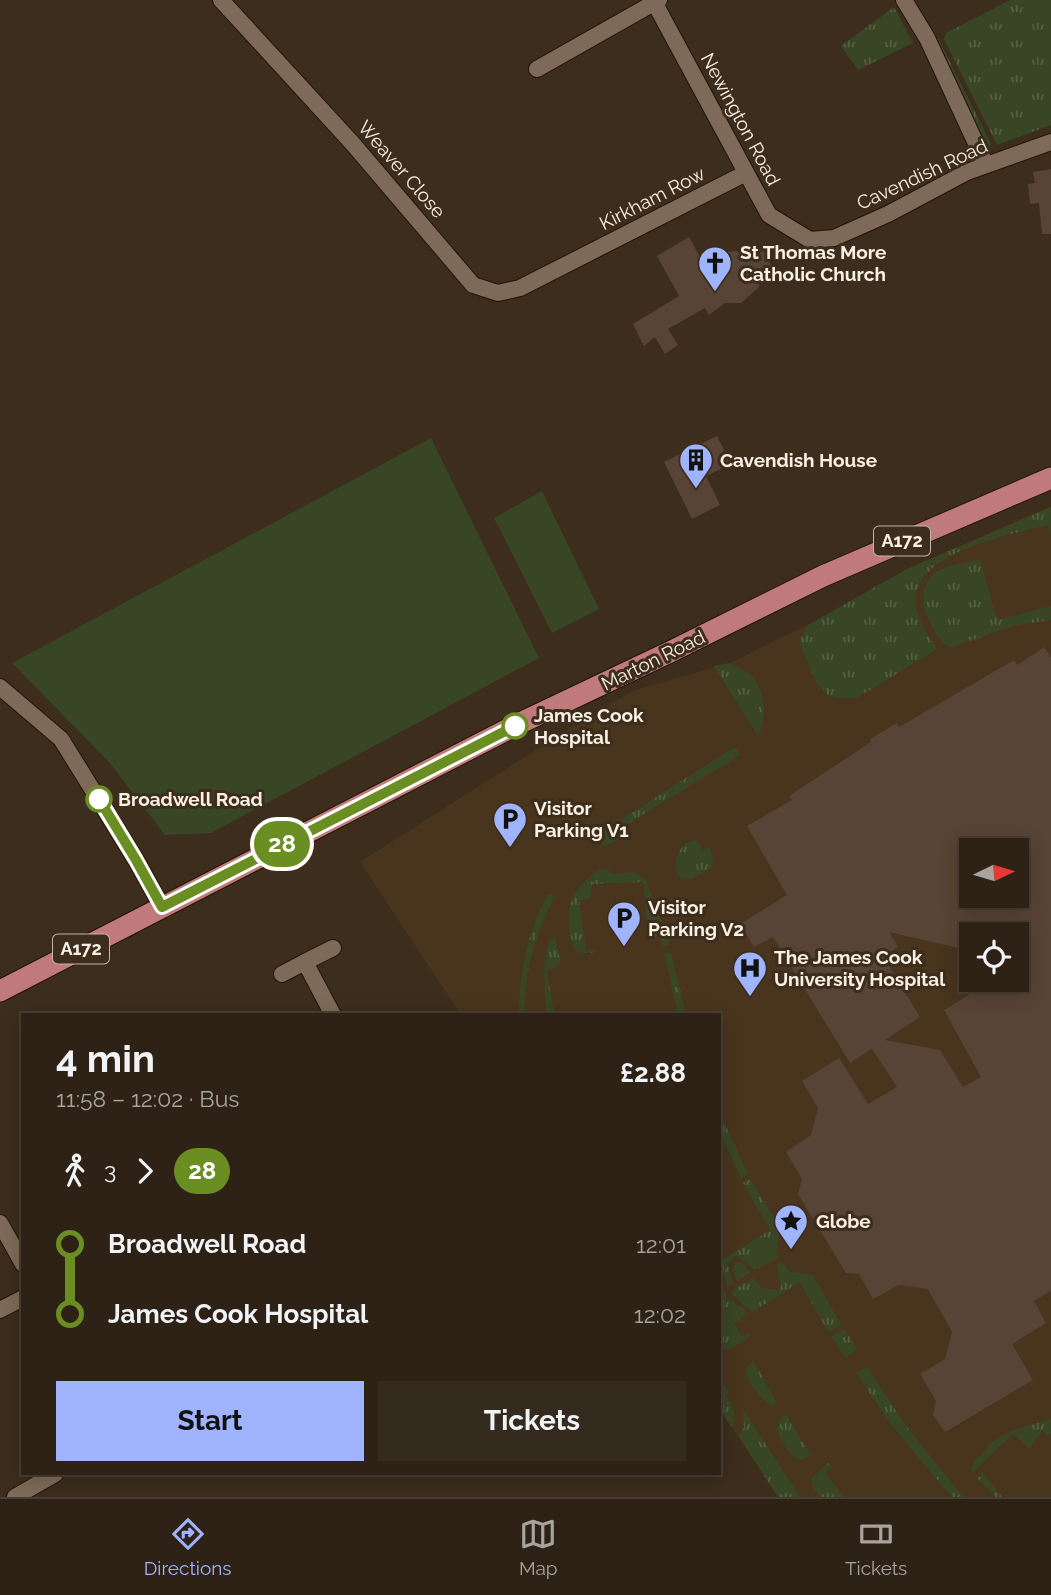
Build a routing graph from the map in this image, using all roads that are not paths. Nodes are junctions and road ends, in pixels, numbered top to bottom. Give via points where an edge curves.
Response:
1 (221, 0) edge
2 (904, 0) edge
3 (655, 1) edge
4 (537, 69) dead end
5 (1051, 142) edge
6 (986, 165) junction
7 (746, 173) junction
8 (810, 240) joint
9 (577, 260) joint
10 (1051, 478) edge
11 (2, 692) edge
12 (162, 907) junction
13 (333, 948) dead end
14 (305, 962) junction
15 (282, 974) dead end
16 (0, 991) edge
17 (332, 1013) edge
18 (0, 1223) edge
19 (21, 1260) edge
20 (21, 1299) edge
21 (0, 1310) edge
22 (53, 1475) edge
23 (15, 1497) edge

1 - 9 street, Weaver Close via 353,144 473,285 498,293 520,288
2 - 6 street
3 - 4 street
3 - 7 street, Newington Road
5 - 6 street, Cavendish Road
6 - 8 street, Cavendish Road via 834,238
7 - 8 street, Newington Road via 769,215
7 - 9 street, Kirkham Row
10 - 12 main road, Marton Road / A172 via 755,609 514,726
11 - 12 street via 61,739
12 - 16 main road, Marton Road / A172
13 - 14 street
14 - 15 street
14 - 17 street
18 - 19 street
20 - 21 street
22 - 23 street

